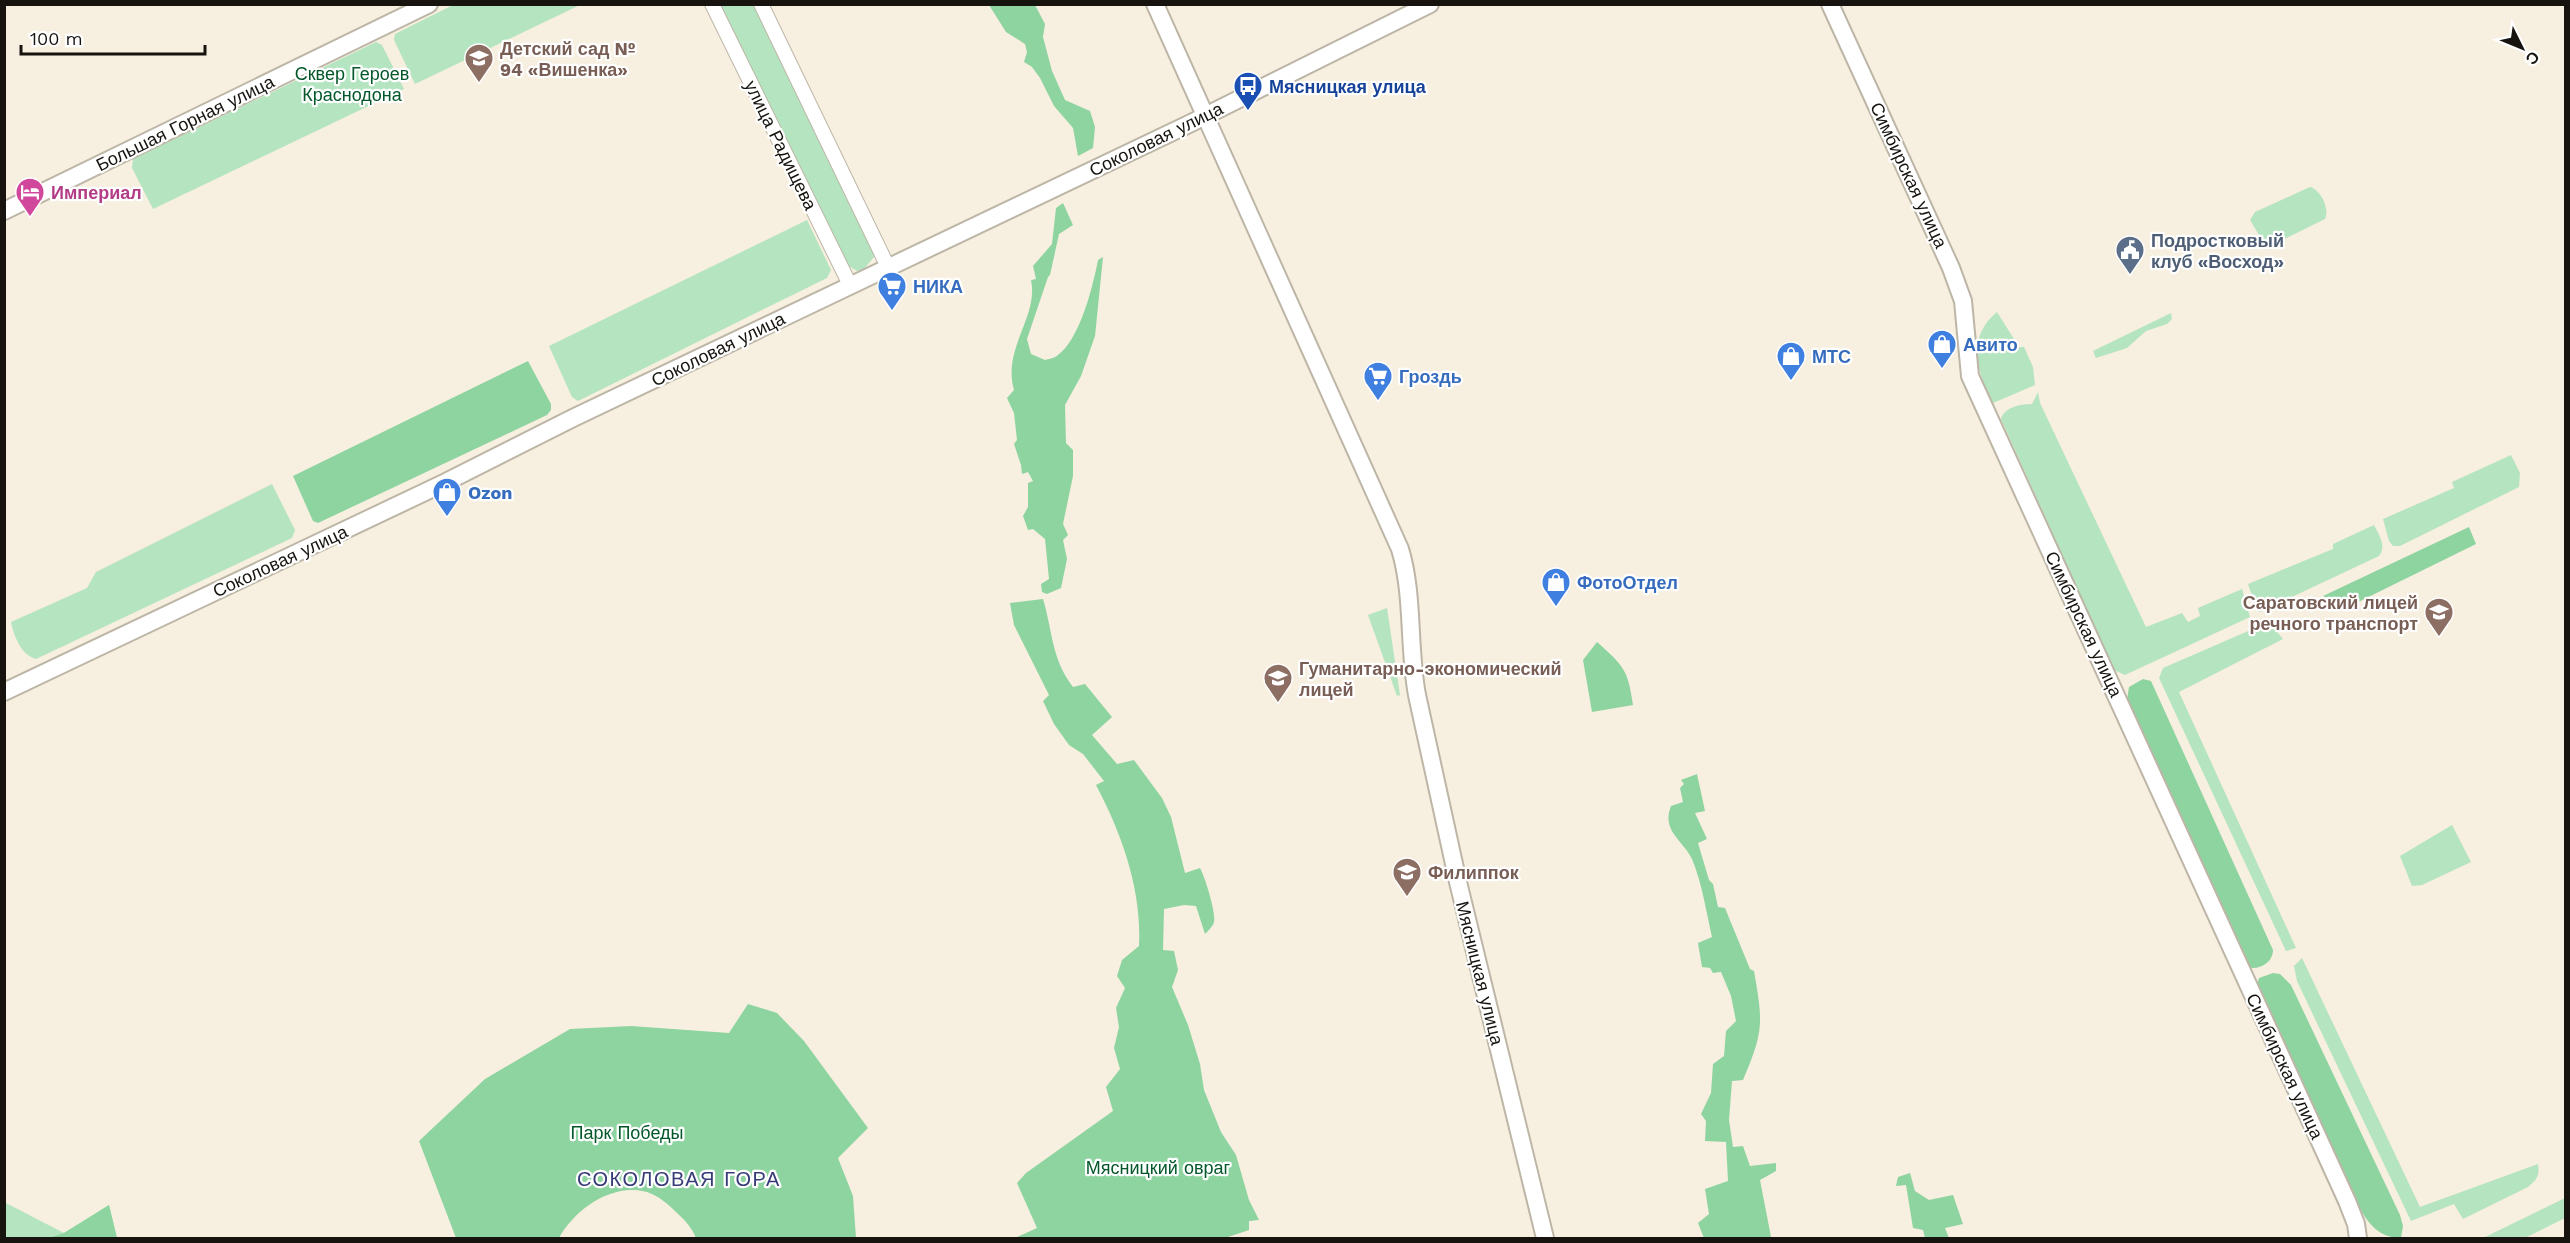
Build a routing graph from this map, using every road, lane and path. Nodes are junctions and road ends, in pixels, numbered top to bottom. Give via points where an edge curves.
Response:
1 (429, 4) edge
2 (712, 4) edge
3 (761, 4) edge
4 (1155, 4) edge
5 (1430, 4) edge
6 (1830, 4) edge
7 (1205, 116) junction
8 (4, 211) edge
9 (888, 267) junction
10 (850, 285) junction
11 (4, 692) edge
12 (1545, 1239) edge
13 (2358, 1239) edge

1 - 8 main road, Большая Горная улица
2 - 10 street, улица Радищева
3 - 9 street
4 - 7 main road, Мясницкая улица
5 - 7 main road, Соколовая улица
6 - 13 main road, Симбирская улица via 1951,268 1963,301 1970,375 2347,1201
7 - 9 main road, Соколовая улица
7 - 12 main road, Мясницкая улица via 1400,549 1406,572 1417,695
9 - 10 main road, Соколовая улица
10 - 11 main road, Соколовая улица

